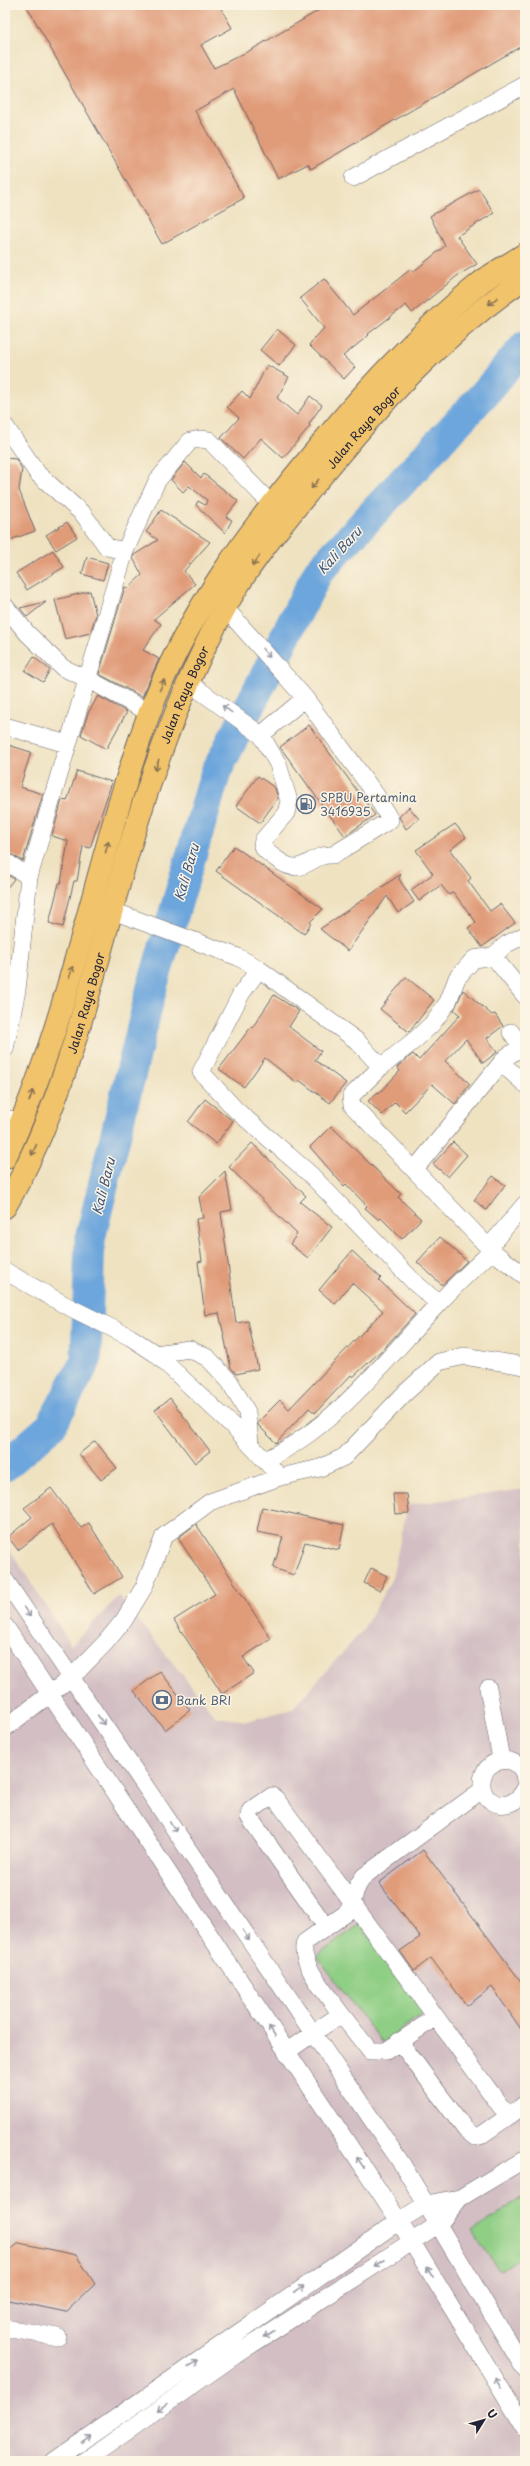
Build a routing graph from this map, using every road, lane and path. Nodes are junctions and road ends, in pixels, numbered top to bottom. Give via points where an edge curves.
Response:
1 (525, 84) edge
2 (353, 178) dead end
3 (525, 254) edge
4 (525, 278) edge
5 (5, 426) edge
6 (271, 504) junction
7 (261, 535) junction
8 (125, 551) junction
9 (208, 592) junction
10 (5, 606) edge
11 (225, 606) junction
12 (86, 678) junction
13 (195, 686) junction
14 (301, 692) junction
15 (150, 713) junction
16 (5, 726) edge
17 (258, 732) junction
18 (67, 744) junction
19 (5, 861) edge
20 (29, 877) junction
21 (92, 903) junction
22 (112, 910) junction
23 (525, 935) edge
24 (493, 956) junction
25 (259, 969) junction
26 (525, 996) edge
27 (511, 1032) dead end
28 (524, 1046) edge
29 (5, 1049) edge
30 (501, 1063) junction
31 (381, 1067) junction
32 (525, 1084) edge
33 (14, 1120) edge
34 (5, 1158) edge
35 (416, 1169) junction
36 (525, 1204) edge
37 (5, 1207) edge
38 (491, 1249) junction
39 (5, 1271) edge
40 (525, 1276) edge
41 (438, 1303) junction
42 (156, 1354) junction
43 (525, 1366) edge
44 (250, 1443) junction
45 (266, 1460) junction
46 (280, 1477) junction
47 (5, 1580) edge
48 (5, 1626) edge
49 (72, 1677) junction
50 (488, 1688) dead end
51 (50, 1694) junction
52 (5, 1728) edge
53 (502, 1759) junction
54 (525, 1780) edge
55 (525, 1789) edge
56 (482, 1790) junction
57 (352, 1904) junction
58 (326, 1928) junction
59 (340, 2014) junction
60 (436, 2017) junction
61 (312, 2034) junction
62 (399, 2041) junction
63 (286, 2052) junction
64 (519, 2109) edge
65 (525, 2159) edge
66 (460, 2198) junction
67 (426, 2204) junction
68 (399, 2221) junction
69 (439, 2224) junction
70 (412, 2242) junction
71 (5, 2328) edge
72 (58, 2337) dead end
73 (525, 2370) edge
74 (525, 2428) edge
75 (54, 2461) edge
76 (85, 2461) edge

1 - 2 street
3 - 6 highway, Jalan Raya Bogor via 482,281 426,329 359,397
4 -> 7 highway, Jalan Raya Bogor via 496,298 428,356 372,413
5 - 8 street via 38,474 83,514 107,547
6 - 7 highway, Jalan Raya Bogor
6 - 8 street via 209,440 190,441 157,481
7 - 9 highway, Jalan Raya Bogor
7 -> 11 highway, Jalan Raya Bogor
8 - 12 street
9 - 11 street
15 -> 9 highway, Jalan Raya Bogor
10 - 12 street via 27,633 63,668
11 - 13 highway, Jalan Raya Bogor
11 -> 14 street
12 - 15 street
12 - 18 street
17 -> 13 street
13 -> 22 highway, Jalan Raya Bogor via 171,722
14 - 17 street
14 - 17 street via 376,795 390,820 333,855 327,854 296,868 289,868 262,846 263,840 286,813 289,801 278,764
21 -> 15 highway, Jalan Raya Bogor via 112,829
16 - 18 street
18 - 20 street
19 - 20 street
20 - 29 street via 17,990
21 - 22 street
33 -> 21 highway, Jalan Raya Bogor via 50,1040
22 - 25 street via 238,957
22 -> 37 highway, Jalan Raya Bogor via 73,1044 44,1128
23 - 24 street via 507,944
24 - 26 street
24 - 31 street via 474,959 457,978 448,1002 432,1024
25 - 31 street via 358,1041
25 - 41 street via 238,1001 201,1072 236,1110 310,1174 414,1282
27 - 28 street
28 - 30 street
30 - 32 street
30 - 35 street
31 - 35 street via 351,1096 351,1102
33 - 34 highway, Jalan Raya Bogor
35 - 38 street
36 - 38 street
38 - 40 street
38 - 41 street
39 - 42 street via 65,1305 130,1336
41 - 45 street via 380,1367 342,1404 315,1428
42 - 44 street
42 - 44 street via 189,1349 208,1358 230,1382 247,1412
43 - 46 street via 464,1356 439,1362 404,1394 344,1457 320,1468
44 - 45 street
45 - 46 street
46 - 49 street via 210,1502 164,1536 144,1587 124,1620
47 -> 49 street
48 - 51 street
49 - 51 street
49 -> 61 street
50 - 53 street
51 - 52 street
63 -> 51 street
53 - 54 street via 515,1762 524,1774
53 - 56 street via 488,1765 481,1776
55 - 56 street via 520,1798 511,1804 499,1805 489,1800
56 - 57 street via 364,1876
57 - 58 street via 348,1912
57 - 58 street via 276,1798 272,1796 250,1811 249,1818
57 - 60 street
58 - 59 street via 305,1942 302,1949 306,1962
59 - 61 street
59 - 62 street via 370,2051 386,2051
60 - 62 street
60 - 64 street via 501,2107
61 - 63 street
61 - 67 street via 402,2164
62 - 64 street via 465,2129 475,2137
68 -> 63 street
65 - 66 street
66 - 67 street
66 - 69 street
67 - 68 street
67 - 69 street
68 - 70 street
75 -> 68 street
69 - 70 street
69 - 73 street
74 -> 70 street
70 -> 76 street via 240,2352
71 - 72 street

